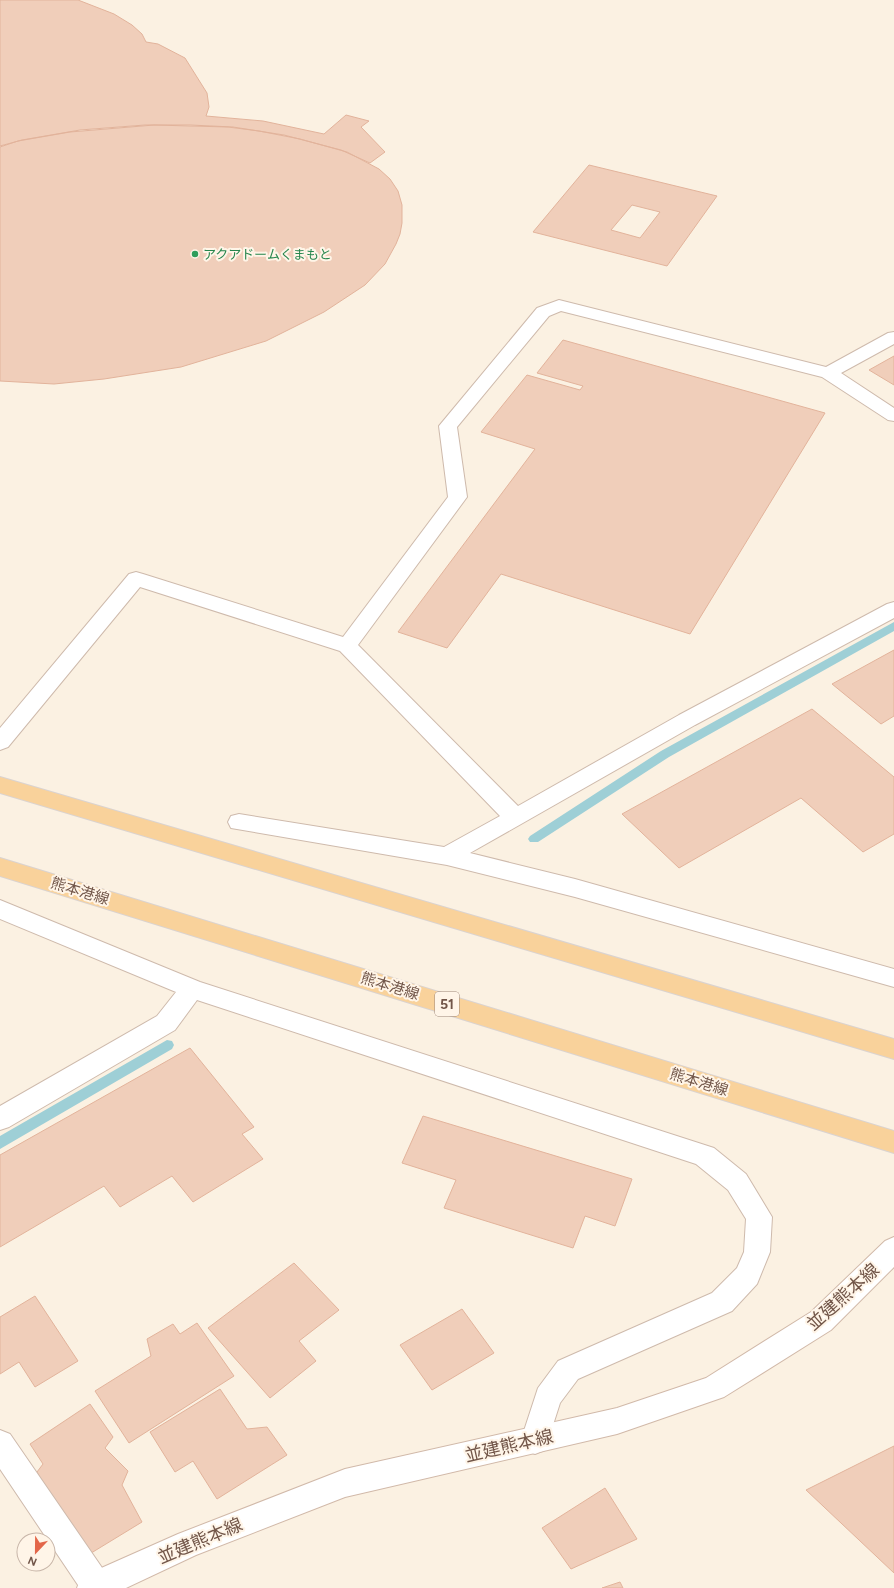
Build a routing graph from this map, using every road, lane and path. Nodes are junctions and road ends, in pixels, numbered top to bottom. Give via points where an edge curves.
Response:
1 (894, 337) edge
2 (828, 373) junction
3 (894, 416) edge
4 (894, 609) edge
5 (347, 646) junction
6 (0, 742) edge
7 (0, 785) edge
8 (516, 817) junction
9 (239, 822) dead end
10 (447, 856) junction
11 (0, 866) edge
12 (0, 909) edge
13 (894, 978) edge
14 (192, 989) junction
15 (894, 1049) edge
16 (0, 1120) edge
17 (894, 1142) edge
18 (894, 1249) edge
19 (535, 1440) junction
20 (0, 1444) edge
21 (94, 1587) edge

1 - 2 street
2 - 3 street
2 - 5 street via 559,305 543,312 448,426 458,497
4 - 8 street via 687,720
5 - 6 street via 136,579
5 - 8 street
7 - 15 main road
8 - 10 street
9 - 10 street
10 - 13 street via 575,888
11 - 17 main road, 熊本港線 / 51
12 - 14 street
14 - 16 street via 166,1023
14 - 19 street via 705,1156 737,1182 759,1217 757,1252 747,1276 722,1302 568,1370 548,1397
18 - 19 street, 並建熊本線 via 821,1321 714,1388 617,1421
19 - 21 street, 並建熊本線 via 345,1483 188,1544
20 - 21 street

